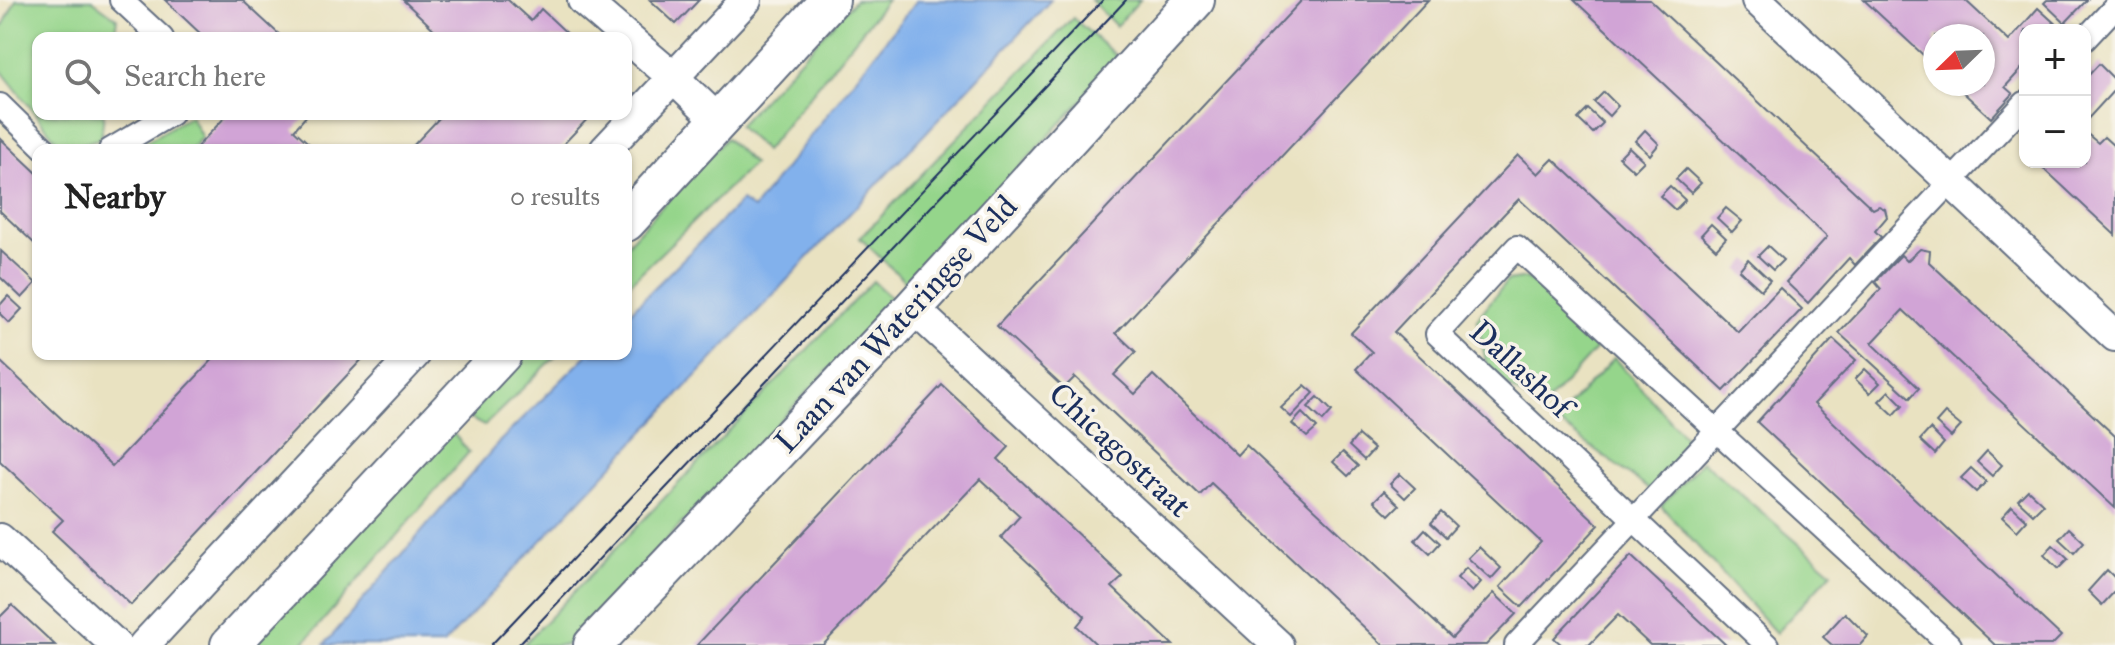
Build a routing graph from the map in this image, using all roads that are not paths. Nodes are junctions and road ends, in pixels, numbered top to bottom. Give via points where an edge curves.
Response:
1 (121, 0) edge
2 (583, 0) edge
3 (746, 0) edge
4 (830, 0) edge
5 (1195, 0) edge
6 (1757, 0) edge
7 (2115, 7) edge
8 (156, 32) edge
9 (620, 32) edge
10 (2091, 33) edge
11 (632, 42) edge
12 (673, 77) junction
13 (0, 105) edge
14 (2019, 109) edge
15 (161, 120) edge
16 (720, 122) junction
17 (40, 144) edge
18 (120, 144) edge
19 (611, 144) edge
20 (1950, 182) junction
21 (632, 216) edge
22 (913, 308) junction
23 (2115, 336) edge
24 (409, 360) edge
25 (496, 360) edge
26 (1716, 431) junction
27 (1634, 519) junction
28 (0, 539) edge
29 (116, 645) edge
30 (144, 645) edge
31 (230, 645) edge
32 (593, 645) edge
33 (1278, 645) edge
34 (1516, 645) edge
35 (1767, 645) edge
36 (1950, 645) edge

1 - 8 street
2 - 9 street
3 - 12 street
4 - 16 street
5 - 22 street, Laan van Wateringse Veld
6 - 20 street
7 - 10 street
11 - 12 street
12 - 16 street
12 - 19 street
13 - 17 street
14 - 20 street
15 - 18 street
16 - 21 street
20 - 23 street
20 - 26 street
22 - 32 street, Laan van Wateringse Veld
22 - 33 street, Chicagostraat
24 - 30 street
25 - 31 street
26 - 27 street
26 - 27 street, Dallashof via 1517,247 1478,288 1437,334
26 - 36 street, Dallashof
27 - 34 street
27 - 35 street, Dallashof
28 - 29 street

